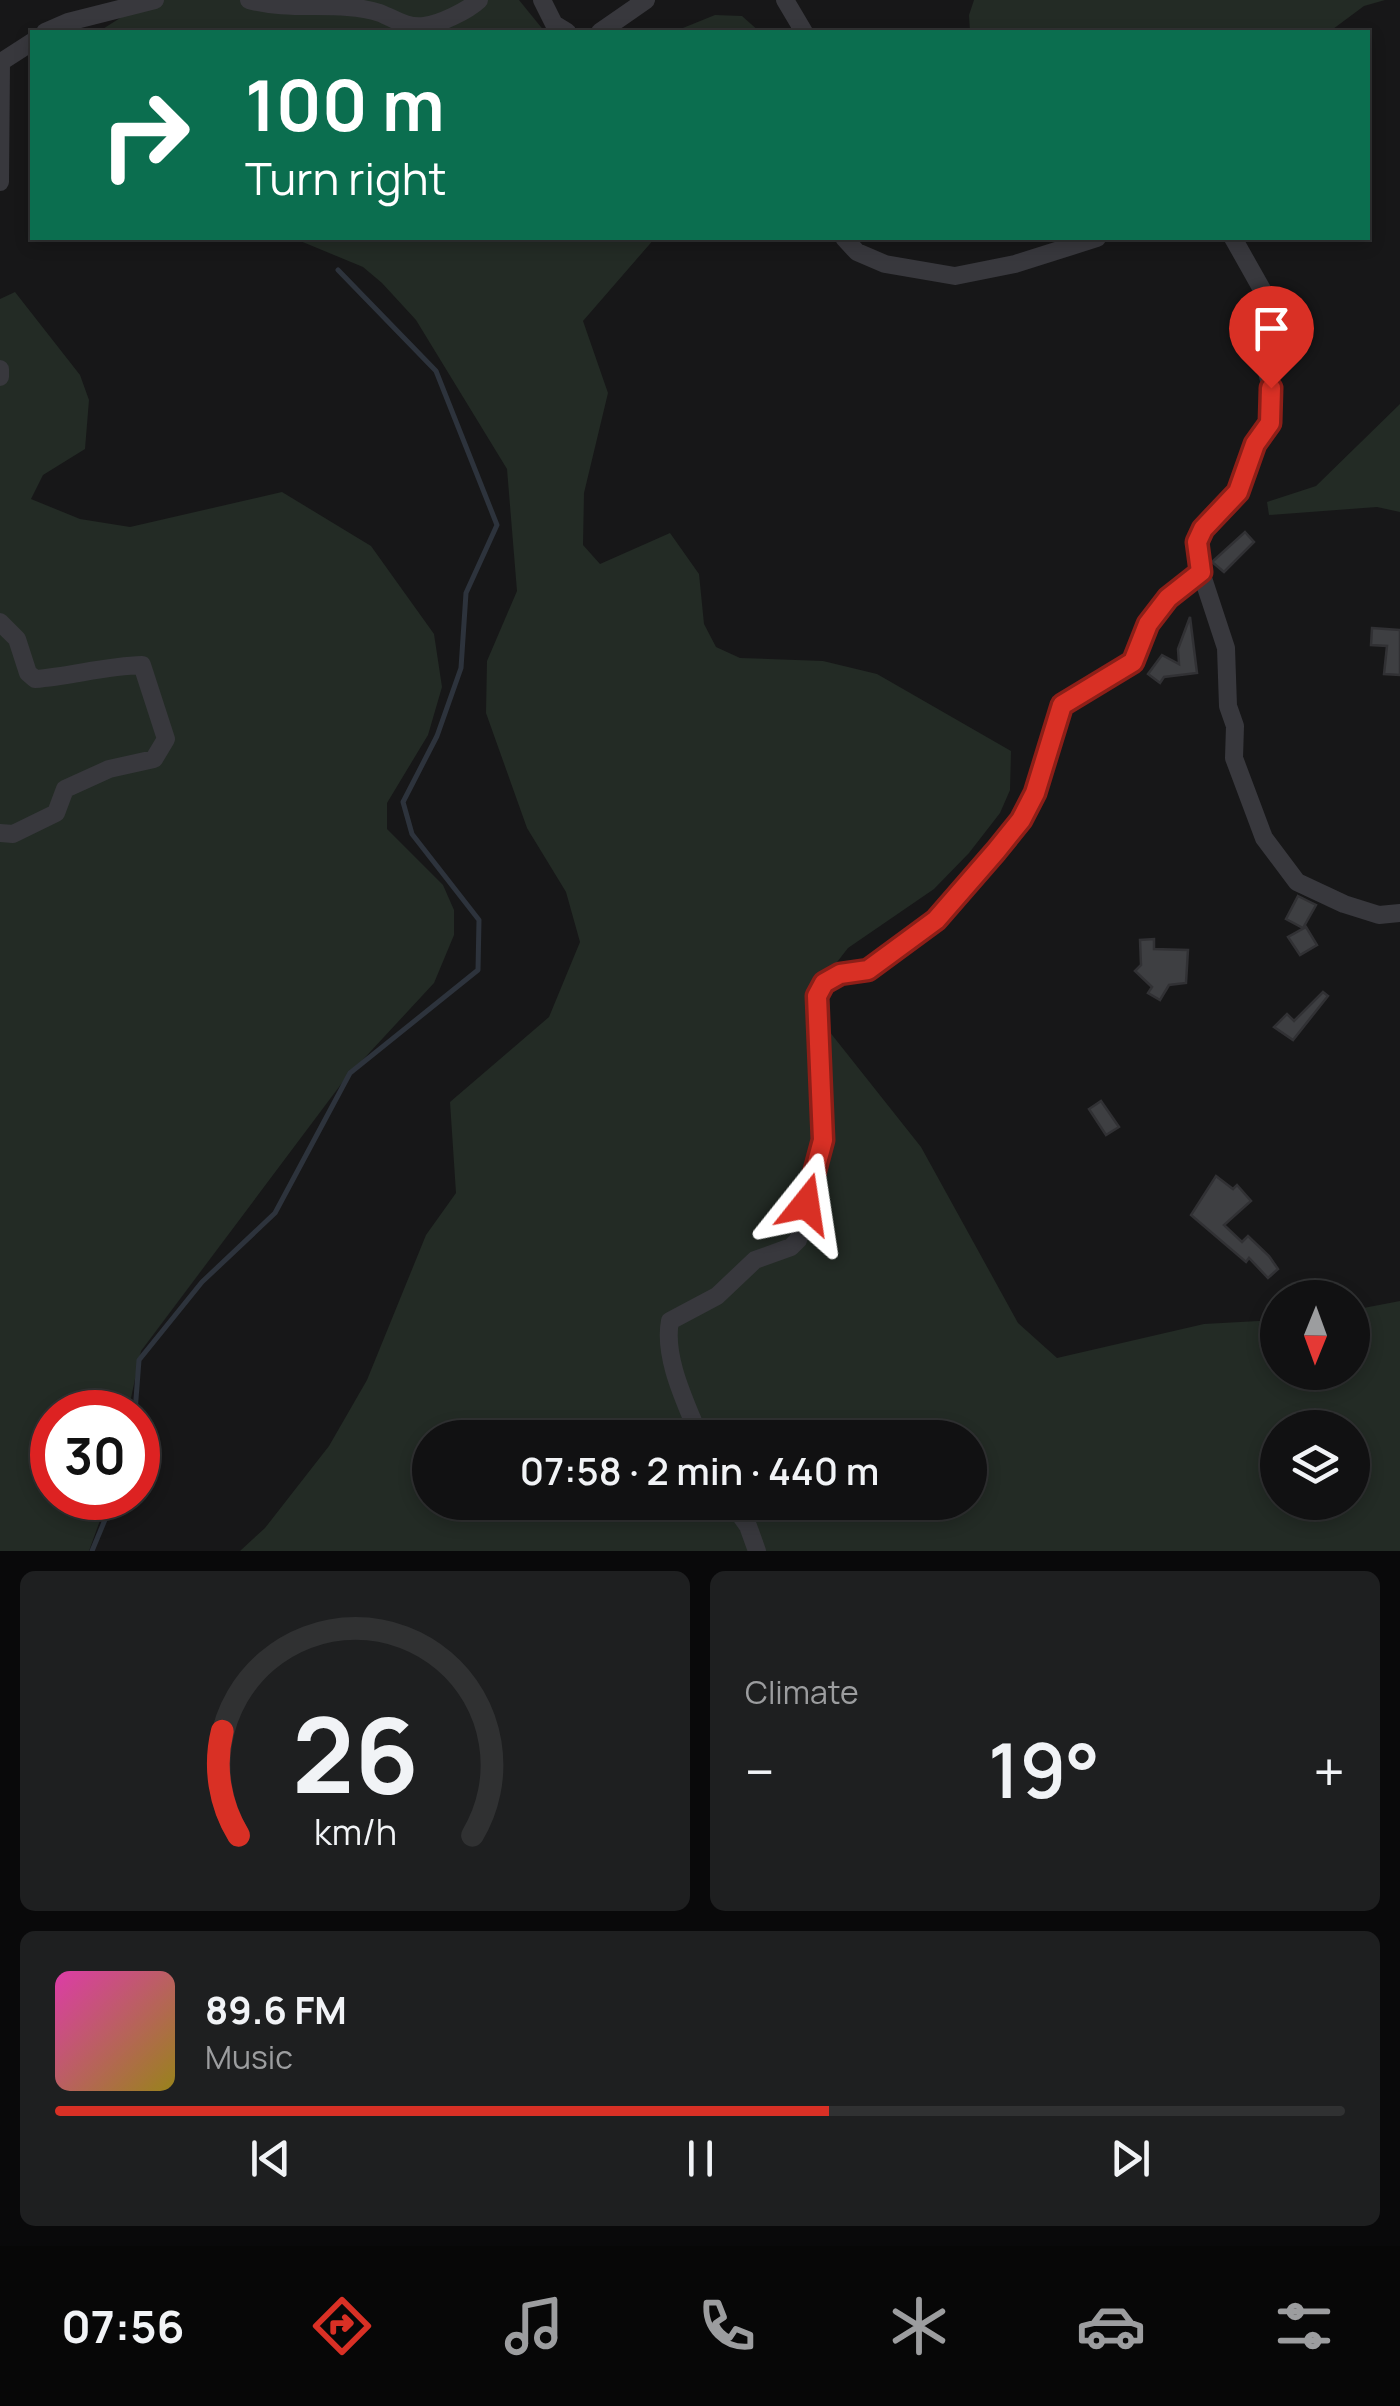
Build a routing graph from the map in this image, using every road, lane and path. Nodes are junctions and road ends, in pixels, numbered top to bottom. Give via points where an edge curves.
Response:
1 (155, 0) edge
2 (250, 0) edge
3 (479, 0) edge
4 (542, 0) edge
5 (646, 0) edge
6 (785, 0) edge
7 (50, 30) edge
8 (564, 30) edge
9 (603, 30) edge
10 (803, 30) edge
11 (30, 43) edge
12 (0, 182) edge
13 (846, 240) edge
14 (1091, 240) edge
15 (1234, 240) edge
16 (0, 369) edge
17 (0, 378) edge
18 (1201, 572) junction
19 (0, 622) edge
20 (0, 832) edge
21 (1400, 913) edge
22 (693, 1420) edge
23 (744, 1520) edge
24 (757, 1551) edge

1 - 7 street
2 - 3 street via 355,7 426,26
4 - 8 street
5 - 9 street
6 - 10 street
11 - 12 street via 2,62
13 - 14 street via 885,264 955,276
15 - 18 street via 1264,293 1270,423 1238,492 1203,529 1197,542
16 - 17 street
18 - 21 street via 1226,648 1234,758 1264,838 1296,882 1361,910
18 - 22 street via 1148,624 1133,662 1062,705 1021,820 936,920 868,970 824,983 816,1028 823,1140 798,1240 755,1260 717,1296 670,1320 667,1337
19 - 20 street via 18,638 36,679 142,665 166,740 154,758 66,789 56,813 13,834
23 - 24 street

